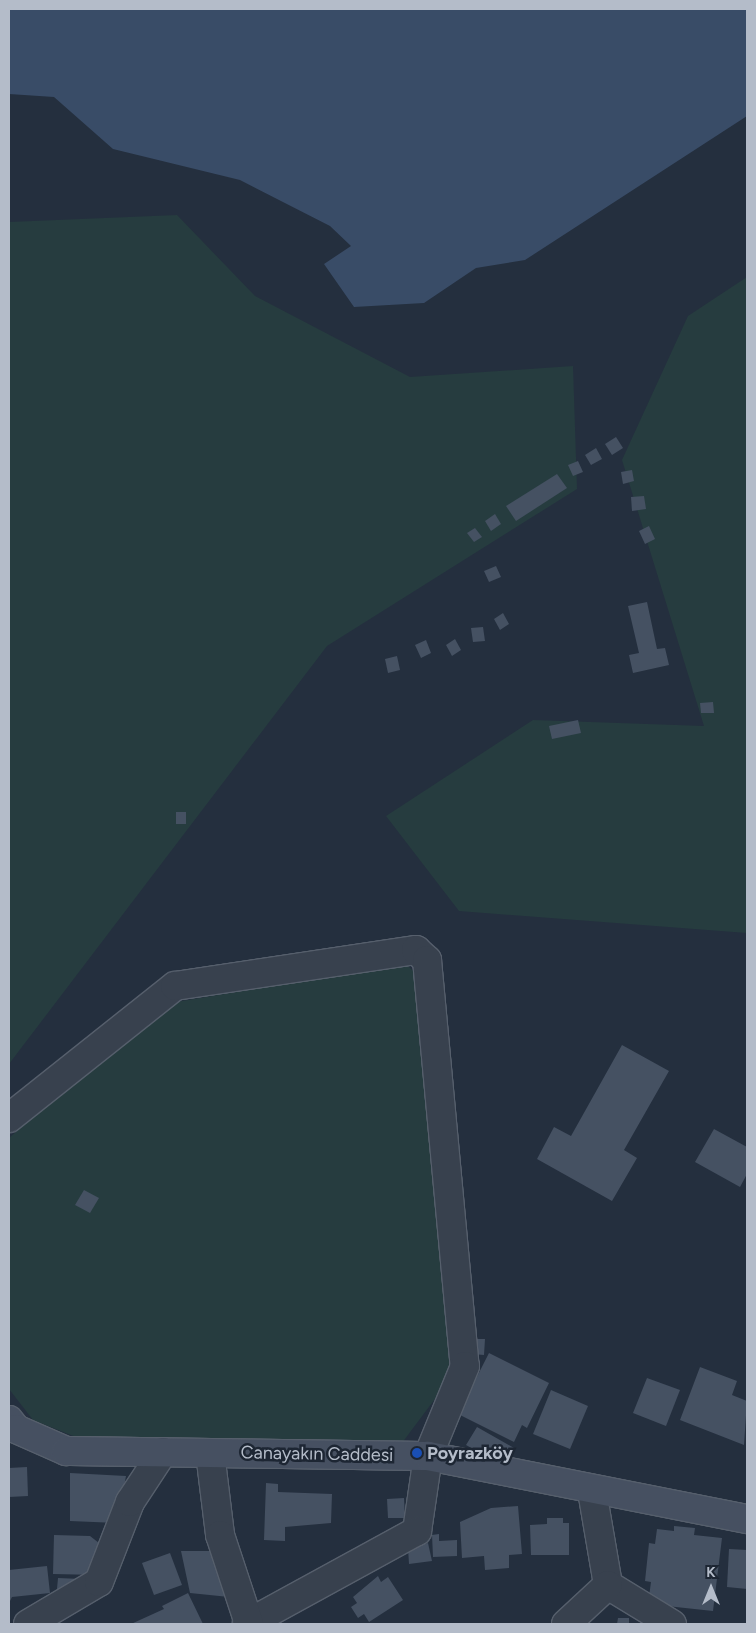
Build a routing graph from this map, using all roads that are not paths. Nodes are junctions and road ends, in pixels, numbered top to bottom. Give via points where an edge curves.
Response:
1 (9, 1118) edge
2 (9, 1420) edge
3 (163, 1452) junction
4 (210, 1453) junction
5 (428, 1456) junction
6 (592, 1491) junction
7 (747, 1519) edge
8 (608, 1585) junction
9 (28, 1624) edge
10 (248, 1624) edge
11 (566, 1624) edge
12 (672, 1624) edge

1 - 5 street via 175,986 416,950 427,960 432,999 464,1366
2 - 3 street, Canayakın Caddesi via 16,1429 66,1450
3 - 4 street, Canayakın Caddesi
3 - 9 street via 130,1502 99,1582
4 - 5 street, Canayakın Caddesi
4 - 10 street via 220,1535
5 - 6 street, Canayakın Caddesi
5 - 10 street via 417,1531
6 - 7 street, Canayakın Caddesi
6 - 8 street
8 - 11 street
8 - 12 street

